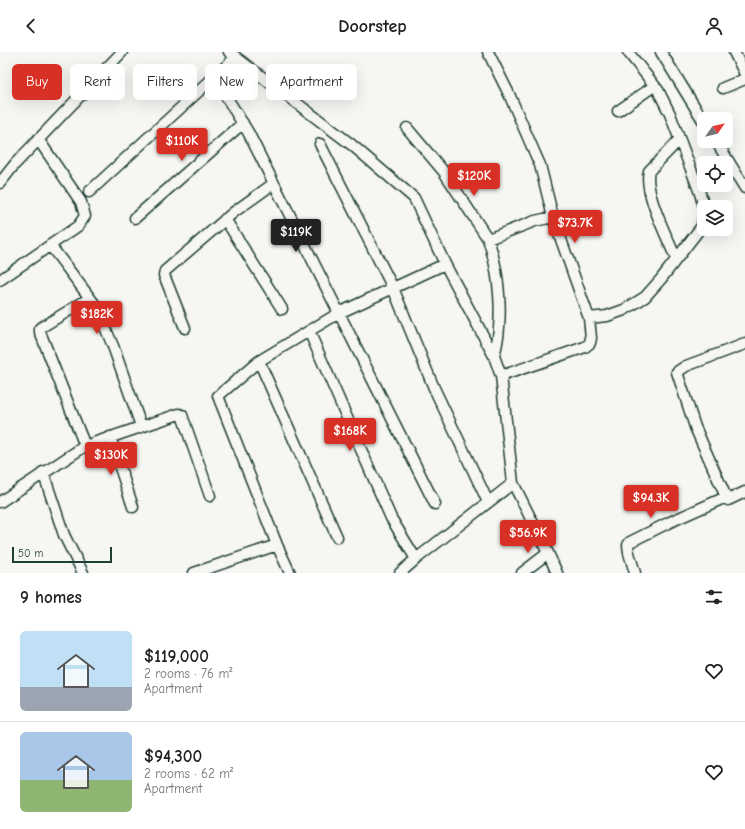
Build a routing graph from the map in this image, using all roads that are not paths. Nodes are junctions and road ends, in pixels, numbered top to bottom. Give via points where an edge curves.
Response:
1 (121, 52) edge
2 (488, 52) edge
3 (628, 52) edge
4 (661, 52) edge
5 (734, 52) edge
6 (232, 55) edge
7 (225, 64) edge
8 (745, 74) edge
9 (745, 79) edge
10 (205, 85) edge
11 (654, 86) junction
12 (723, 88) dead end
13 (228, 100) edge
14 (618, 111) dead end
15 (698, 112) edge
16 (243, 123) junction
17 (407, 128) dead end
18 (38, 139) junction
19 (679, 140) junction
20 (320, 144) dead end
21 (720, 148) edge
22 (0, 183) edge
23 (273, 184) junction
24 (745, 188) edge
25 (89, 192) dead end
26 (702, 200) edge
27 (553, 217) junction
28 (135, 218) dead end
29 (225, 219) junction
30 (697, 232) edge
31 (488, 239) junction
32 (50, 245) junction
33 (676, 259) junction
34 (445, 264) junction
35 (0, 280) edge
36 (392, 288) junction
37 (90, 298) junction
38 (282, 309) dead end
39 (339, 313) junction
40 (589, 318) junction
41 (185, 328) dead end
42 (310, 331) junction
43 (745, 344) edge
44 (494, 356) junction
45 (259, 361) junction
46 (501, 376) junction
47 (141, 426) junction
48 (110, 437) junction
49 (85, 446) junction
50 (43, 472) junction
51 (512, 483) junction
52 (745, 492) edge
53 (210, 496) dead end
54 (726, 497) junction
55 (0, 502) edge
56 (488, 502) junction
57 (435, 504) dead end
58 (134, 507) dead end
59 (338, 537) dead end
60 (277, 545) junction
61 (548, 553) junction
62 (416, 559) junction
63 (83, 573) edge
64 (194, 573) edge
65 (290, 573) edge
66 (400, 573) edge
67 (522, 573) edge
68 (557, 573) edge
69 (635, 573) edge

1 - 18 street
2 - 27 street via 540,165
3 - 11 street
4 - 15 street
5 - 8 street
6 - 7 street
6 - 34 street via 352,145 414,198
9 - 12 street
10 - 25 street
11 - 14 street
11 - 19 street via 670,114
13 - 16 street
16 - 23 street
16 - 28 street
17 - 31 street via 444,172
18 - 22 street
18 - 32 street via 81,202 85,216 78,226
19 - 26 street
19 - 33 street via 649,172 647,178 653,203
20 - 36 street
21 - 24 street
23 - 29 street
23 - 39 street
27 - 31 street
27 - 40 street
29 - 38 street
29 - 41 street via 165,270 164,275
30 - 33 street
31 - 44 street via 494,257 500,321
32 - 35 street
32 - 37 street
33 - 40 street via 645,297 624,310 607,316
34 - 36 street
34 - 44 street
36 - 39 street
36 - 56 street via 434,388
37 - 47 street via 113,346
37 - 49 street via 40,328
39 - 42 street
39 - 57 street
40 - 46 street via 591,338 585,347
42 - 45 street
42 - 62 street via 391,518
43 - 54 street via 686,366 677,372 695,427
44 - 46 street
45 - 59 street
45 - 60 street via 218,396
46 - 51 street
47 - 48 street
47 - 53 street via 182,415
48 - 49 street
48 - 58 street
49 - 50 street
50 - 55 street
50 - 63 street via 64,535
51 - 56 street
51 - 61 street
52 - 54 street via 731,500
54 - 69 street via 630,542 628,553
56 - 62 street
60 - 64 street
60 - 65 street
61 - 67 street
61 - 68 street
62 - 66 street

